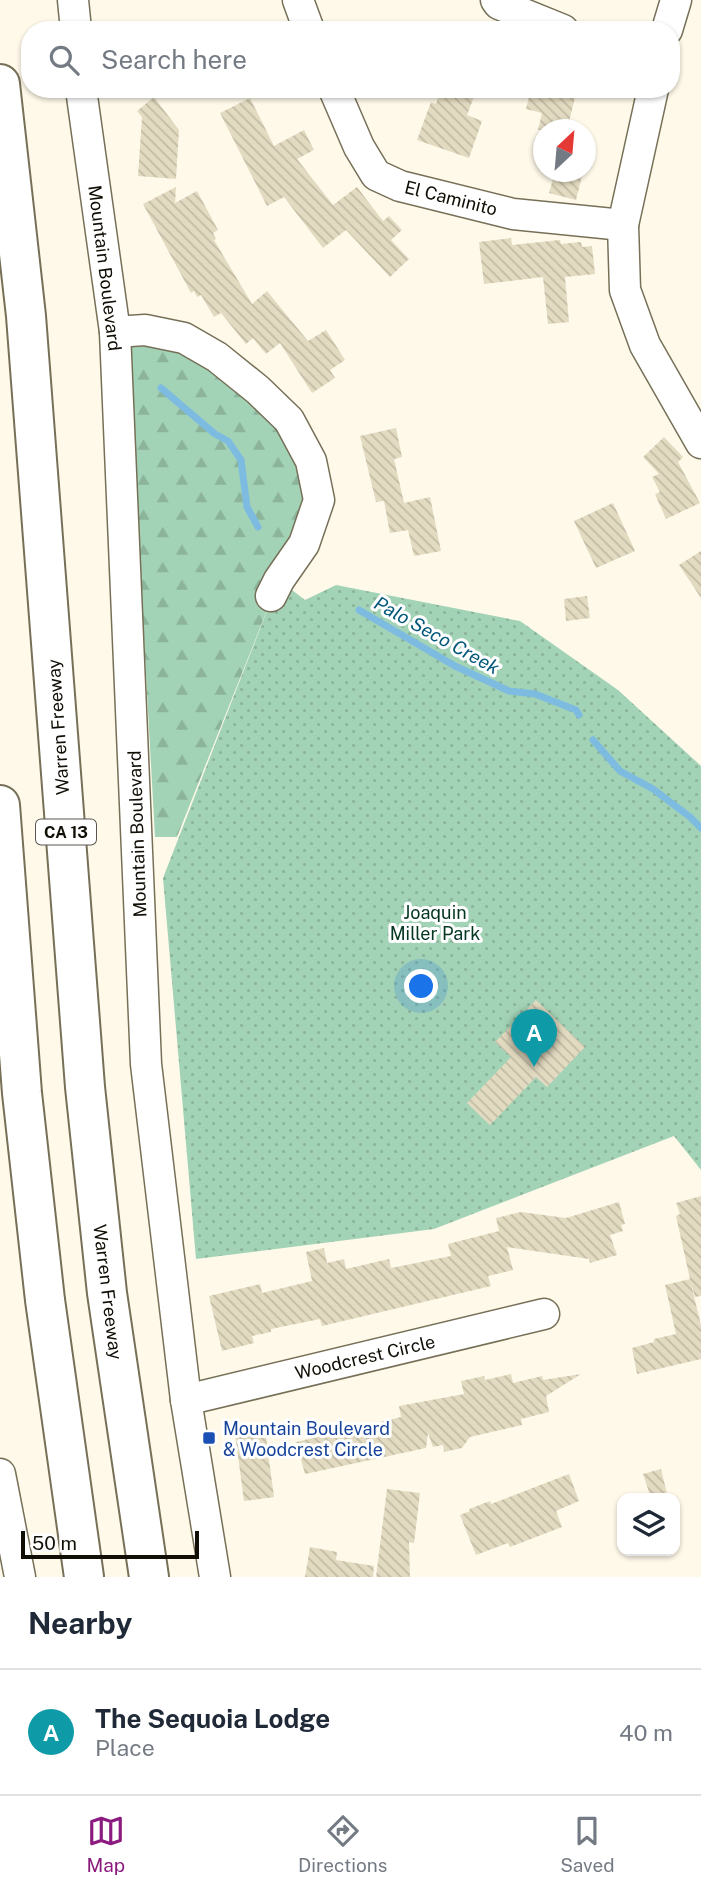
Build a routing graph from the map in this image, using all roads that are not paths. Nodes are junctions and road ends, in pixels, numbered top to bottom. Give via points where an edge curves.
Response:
1 (73, 0) edge
2 (298, 0) edge
3 (496, 0) edge
4 (676, 0) edge
5 (75, 21) edge
6 (306, 21) edge
7 (536, 21) edge
8 (670, 21) edge
9 (0, 84) edge
10 (82, 98) edge
11 (338, 98) edge
12 (651, 98) edge
13 (623, 225) junction
14 (116, 332) junction
15 (701, 443) edge
16 (271, 596) dead end
17 (0, 805) edge
18 (544, 1314) dead end
19 (186, 1400) junction
20 (0, 1474) edge
21 (20, 1577) edge
22 (84, 1577) edge
23 (149, 1577) edge
24 (215, 1577) edge

1 - 5 street
2 - 6 street
3 - 7 street
4 - 8 street
9 - 23 highway, Warren Freeway / CA 13 via 26,316 85,1087 109,1306
10 - 14 street, Mountain Boulevard
11 - 13 street, El Caminito via 376,175 400,186 513,214
12 - 13 street
13 - 15 street via 625,290 645,345
14 - 16 street via 145,330 184,338 217,357 289,420 311,461 319,500 304,544
14 - 19 street, Mountain Boulevard via 146,1064
17 - 22 highway via 22,1093
18 - 19 street, Woodcrest Circle
19 - 24 street, Mountain Boulevard
20 - 21 street

